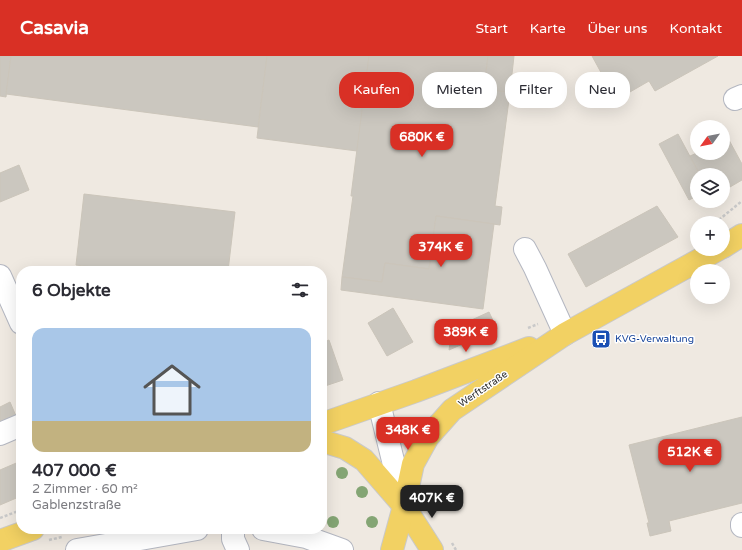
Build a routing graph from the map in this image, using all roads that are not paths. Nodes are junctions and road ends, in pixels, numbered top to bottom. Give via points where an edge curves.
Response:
1 (742, 235) edge
2 (730, 243) edge
3 (525, 249) dead end
4 (706, 256) edge
5 (0, 276) edge
6 (16, 313) edge
7 (565, 334) junction
8 (379, 403) junction
9 (327, 422) edge
10 (16, 427) edge
11 (0, 434) edge
12 (327, 443) edge
13 (404, 506) junction
14 (19, 534) edge
15 (168, 534) edge
16 (233, 534) edge
17 (290, 534) edge
18 (0, 541) edge
19 (77, 550) edge
20 (238, 550) edge
21 (342, 550) edge
22 (392, 550) edge
23 (432, 550) edge

1 - 2 main road
3 - 7 street
4 - 7 main road, Werftstraße
5 - 6 street
7 - 8 main road, Werftstraße
7 - 13 main road, Werftstraße via 452,410 428,437 413,464
8 - 9 main road, Werftstraße
8 - 13 street, Werftstraße
10 - 11 street
12 - 13 main road via 345,448 364,460
13 - 22 main road, Werftstraße
13 - 23 main road
14 - 18 main road
15 - 19 street
16 - 20 street
17 - 21 street

